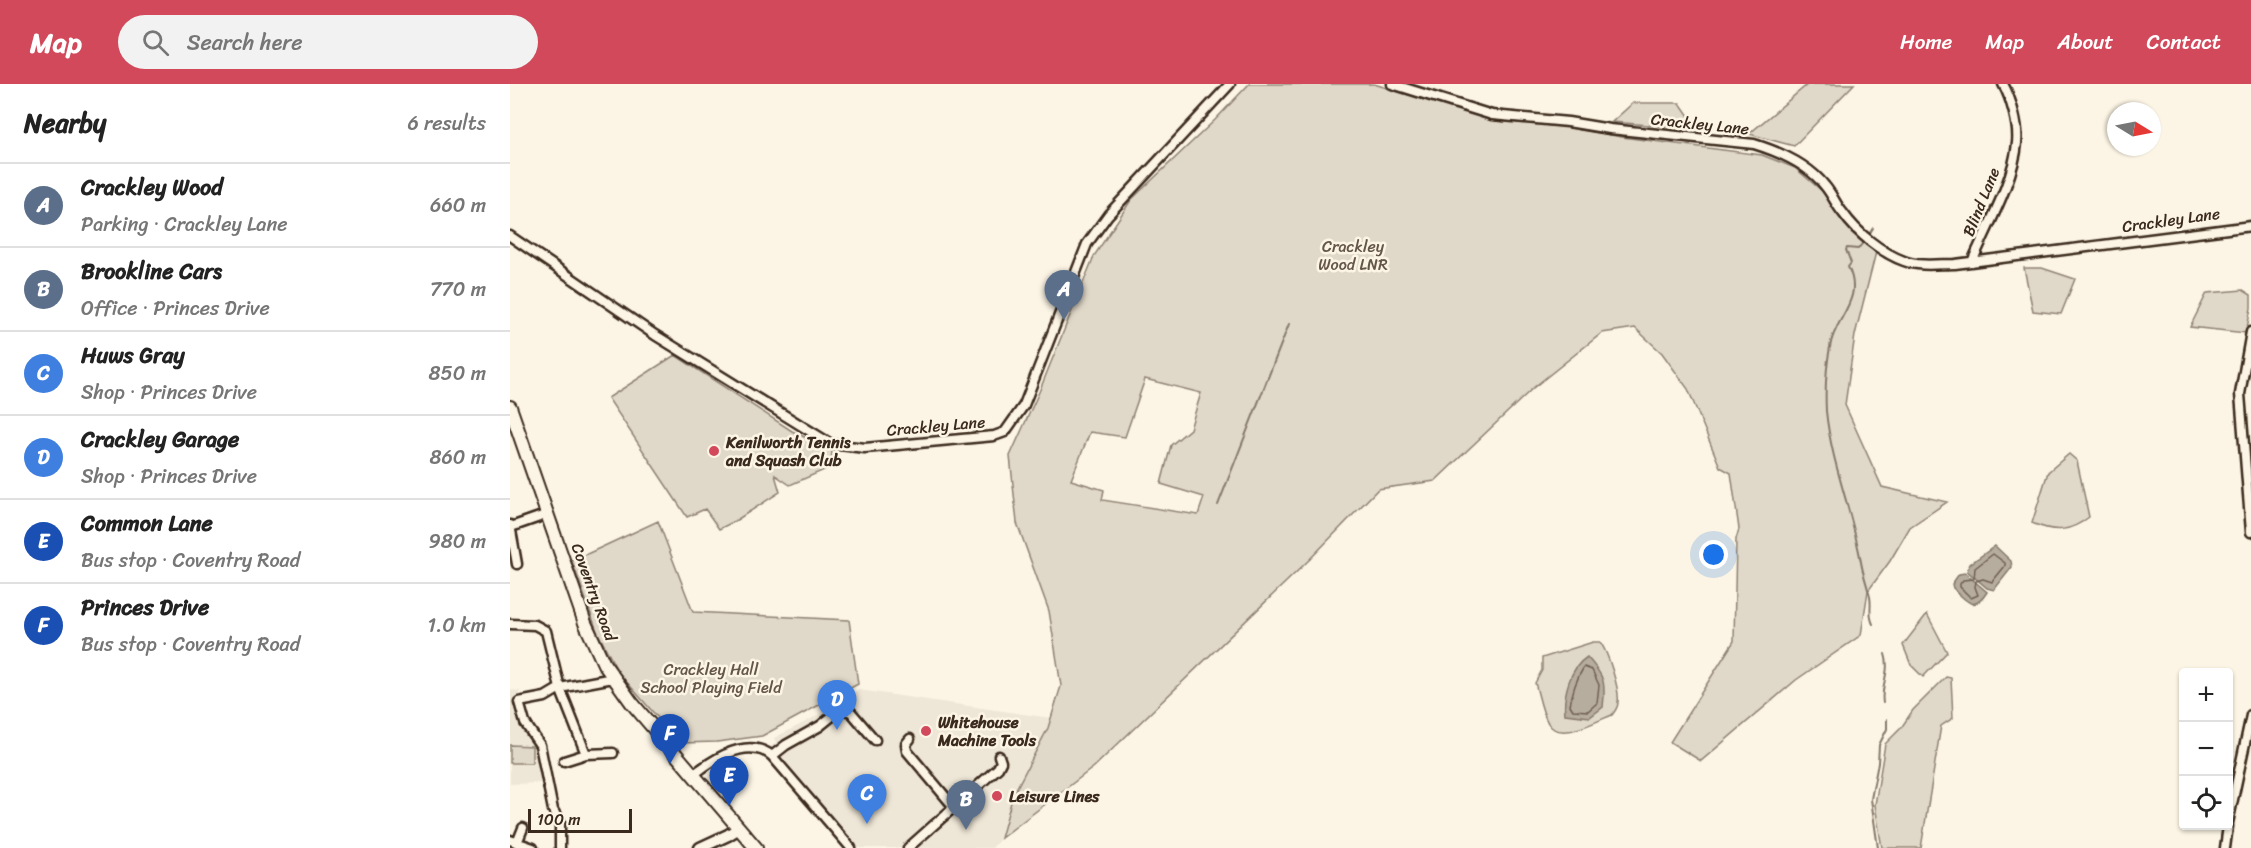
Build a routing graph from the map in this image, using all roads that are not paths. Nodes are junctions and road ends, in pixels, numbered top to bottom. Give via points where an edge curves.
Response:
1 (1230, 84) edge
2 (1392, 84) edge
3 (2003, 84) edge
4 (2251, 226) edge
5 (510, 236) edge
6 (1972, 262) junction
7 (2251, 332) edge
8 (510, 407) edge
9 (548, 514) junction
10 (510, 526) edge
11 (2251, 532) edge
12 (517, 564) dead end
13 (510, 624) edge
14 (613, 678) junction
15 (560, 688) junction
16 (515, 703) edge
17 (2251, 715) edge
18 (910, 739) dead end
19 (875, 740) dead end
20 (613, 753) dead end
21 (586, 754) junction
22 (772, 756) junction
23 (999, 756) dead end
24 (564, 761) dead end
25 (693, 775) junction
26 (2233, 800) edge
27 (954, 807) junction
28 (523, 828) dead end
29 (739, 828) junction
30 (2227, 830) edge
31 (514, 841) edge
32 (533, 848) edge
33 (561, 848) edge
34 (700, 848) edge
35 (756, 848) edge
36 (851, 848) edge
37 (908, 848) edge
38 (2225, 848) edge

1 - 5 street, Crackley Lane via 1108,215 1087,244 1024,405 1005,432 993,436 865,448 831,444 655,335
2 - 6 street, Crackley Lane via 1492,115 1754,144 1796,161 1825,185 1844,215 1868,239 1889,254 1924,265
3 - 6 street, Blind Lane via 2010,98 2018,142 2007,184
4 - 6 street, Crackley Lane
7 - 11 street via 2240,394
8 - 9 main road, Coventry Road
9 - 10 street
9 - 14 main road, Coventry Road via 585,623
10 - 12 street
13 - 15 street via 546,631
14 - 15 street
14 - 25 main road, Coventry Road
15 - 16 street via 544,697
15 - 21 street
16 - 33 street via 540,746 553,810 560,822
17 - 26 street
18 - 27 street via 907,751
19 - 22 street via 851,712 841,709
20 - 21 street
21 - 24 street
22 - 25 street via 760,749 739,751 714,760
22 - 36 street
23 - 27 street via 998,768
25 - 29 main road, Coventry Road
27 - 37 street
28 - 31 street
29 - 34 street
29 - 35 main road, Coventry Road
30 - 38 street
31 - 32 street

